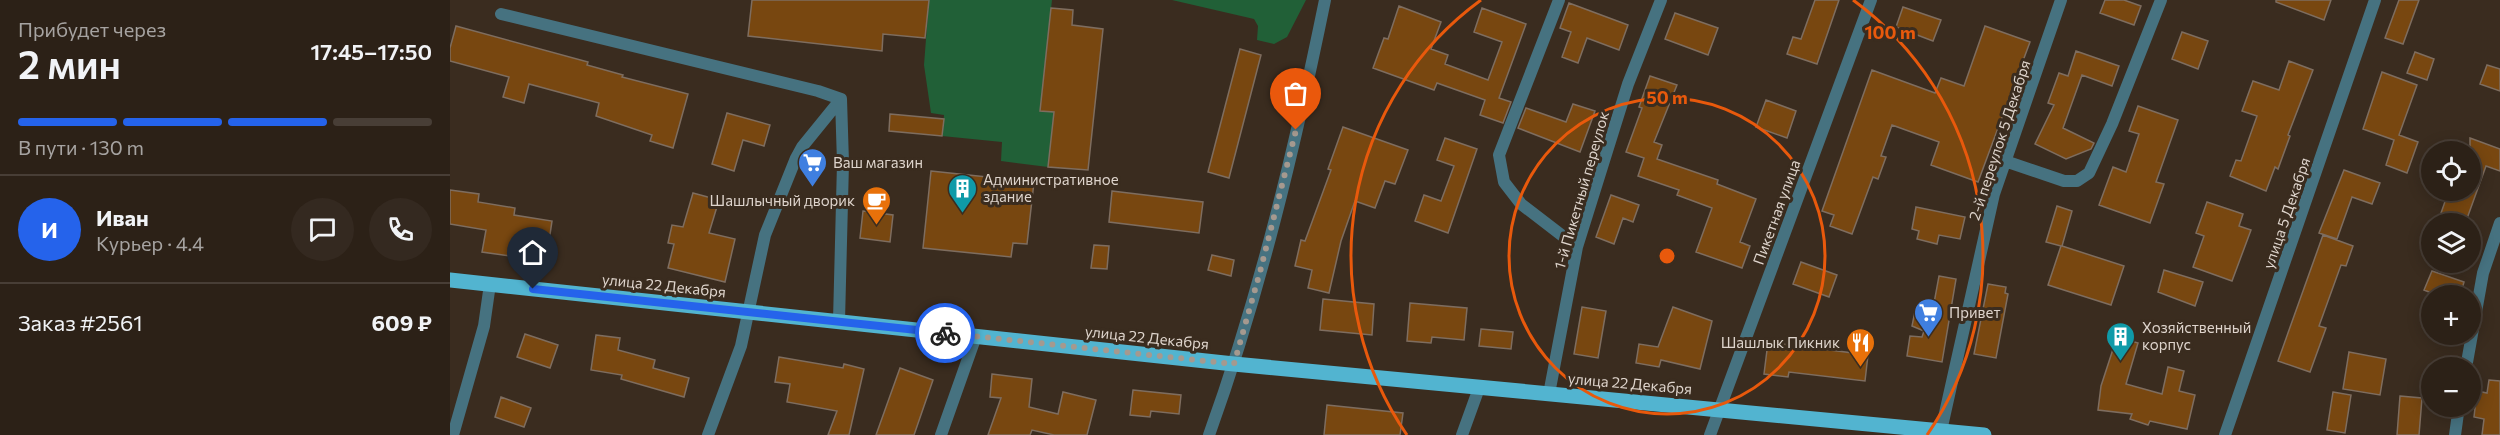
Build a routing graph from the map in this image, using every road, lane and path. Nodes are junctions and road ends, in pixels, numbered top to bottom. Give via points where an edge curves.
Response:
1 (1325, 0) edge
2 (1559, 0) edge
3 (1661, 0) edge
4 (1871, 0) edge
5 (2061, 0) edge
6 (2161, 0) edge
7 (2375, 0) edge
8 (501, 14) dead end
9 (841, 99) junction
10 (2005, 161) junction
11 (2500, 223) edge
12 (1577, 247) junction
13 (450, 280) edge
14 (490, 284) junction
15 (748, 312) junction
16 (839, 321) junction
17 (976, 336) junction
18 (2468, 357) edge
19 (1234, 364) junction
20 (1479, 388) junction
21 (1549, 394) junction
22 (1720, 409) junction
23 (2457, 417) edge
24 (1941, 431) junction
25 (1958, 434) edge
26 (453, 435) edge
27 (708, 435) edge
28 (941, 435) edge
29 (1209, 435) edge
30 (1462, 435) edge
31 (1710, 435) edge
32 (1984, 435) edge
33 (2225, 435) edge
34 (2455, 435) edge

1 - 19 street via 1266,250
2 - 12 street via 1499,155 1504,183 1521,204
3 - 12 street, 1-й Пикетный переулок via 1628,84
4 - 22 street, Пикетная улица
5 - 10 street, 2-й переулок 5 Декабря
6 - 10 street via 2089,173 2077,181 2064,181
7 - 33 street, улица 5 Декабря
8 - 9 street
9 - 15 street via 796,158 760,252
9 - 16 street
10 - 24 street, 2-й переулок 5 Декабря via 1994,194
11 - 18 street via 2483,273
12 - 21 street, 1-й Пикетный переулок
13 - 14 main road, улица 22 Декабря
14 - 15 main road, улица 22 Декабря
14 - 26 street via 484,326
15 - 16 main road, улица 22 Декабря
15 - 27 street via 741,346
16 - 17 main road, улица 22 Декабря
17 - 19 main road, улица 22 Декабря
17 - 28 street
19 - 20 main road, улица 22 Декабря
19 - 29 street
20 - 21 main road, улица 22 Декабря
20 - 30 street
21 - 22 main road, улица 22 Декабря
22 - 24 main road, улица 22 Декабря
22 - 31 street, Пикетная улица
23 - 34 street
24 - 25 main road, улица 22 Декабря
25 - 32 main road, улица 22 Декабря

